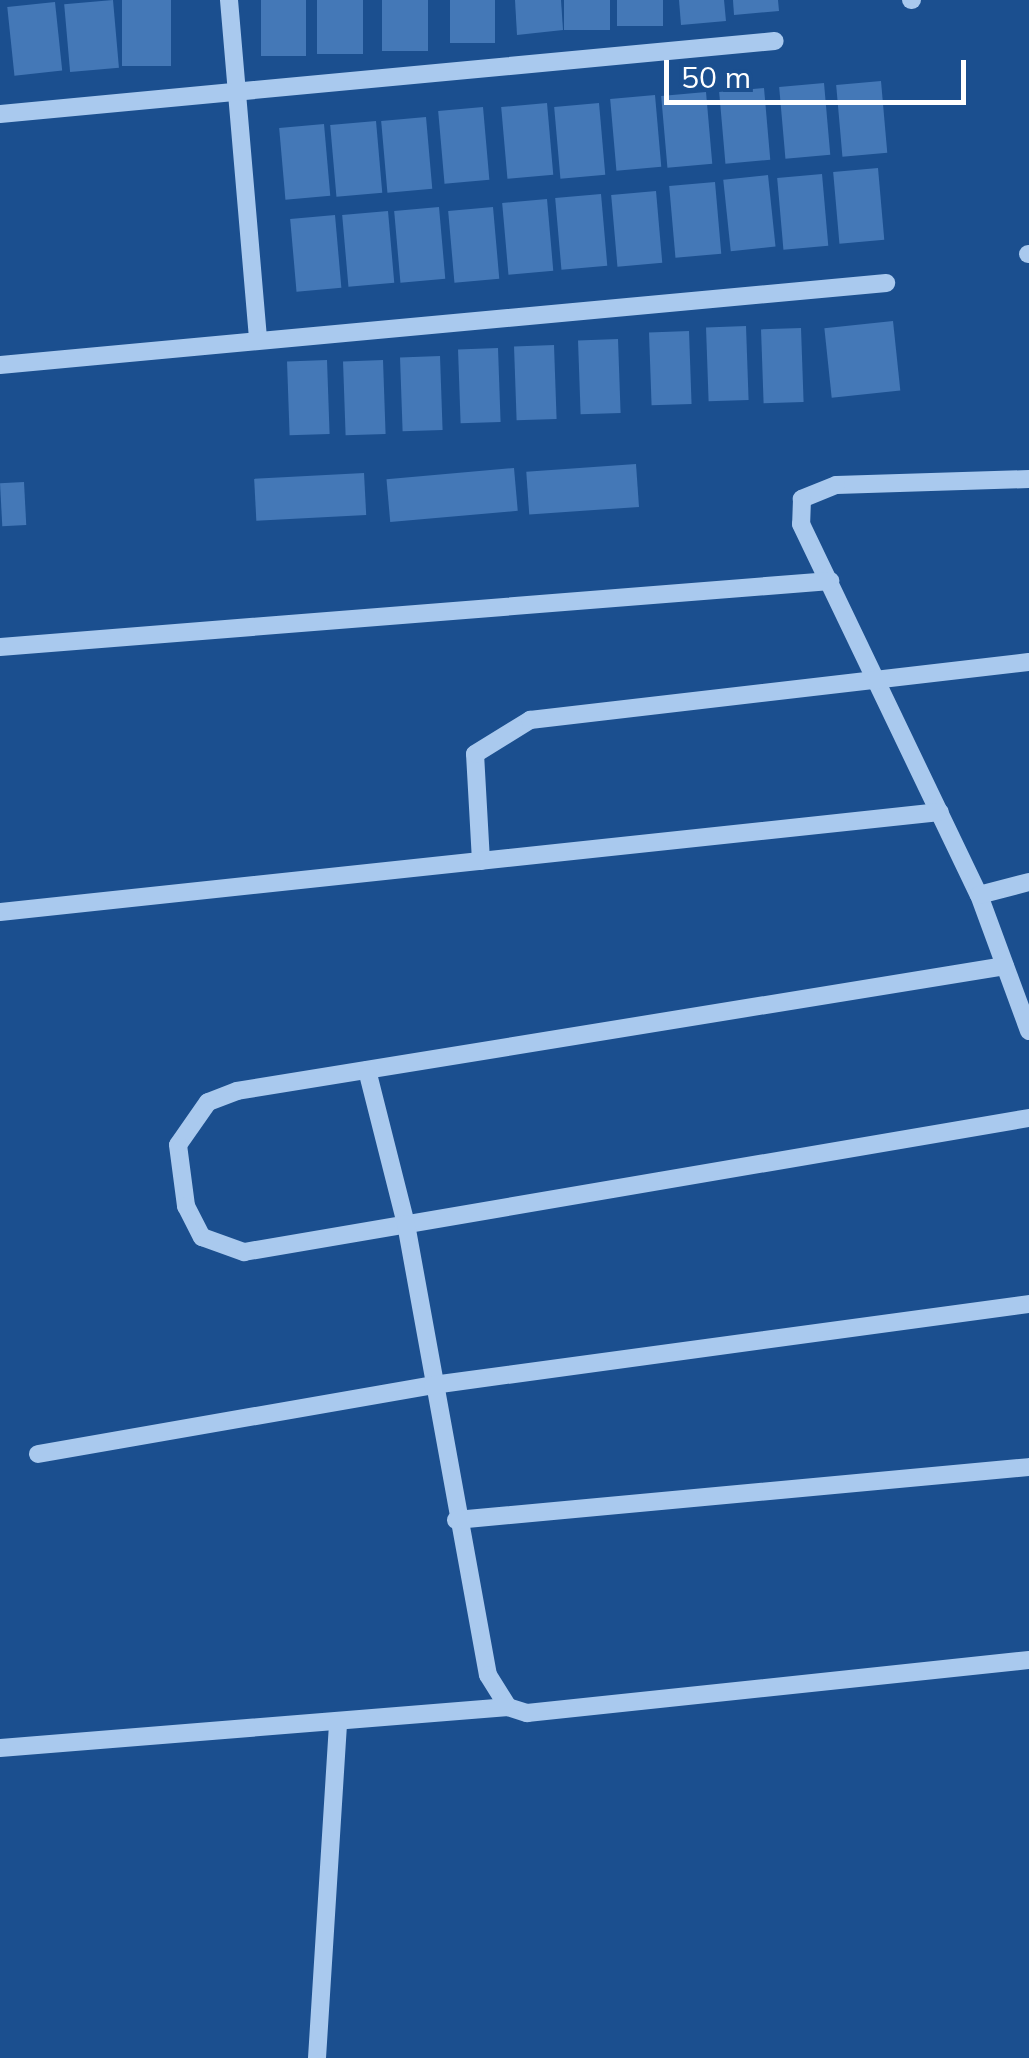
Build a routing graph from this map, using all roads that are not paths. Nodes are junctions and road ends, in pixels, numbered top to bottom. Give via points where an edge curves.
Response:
1 (229, 0) edge
2 (775, 41) dead end
3 (238, 98) junction
4 (0, 114) edge
5 (886, 283) dead end
6 (258, 335) junction
7 (0, 365) edge
8 (1029, 479) edge
9 (830, 581) junction
10 (0, 647) edge
11 (1029, 662) edge
12 (878, 680) junction
13 (940, 812) junction
14 (481, 861) junction
15 (1029, 882) edge
16 (979, 895) junction
17 (0, 912) edge
18 (1005, 966) junction
19 (1029, 1031) edge
20 (368, 1070) junction
21 (1029, 1118) edge
22 (406, 1224) junction
23 (1029, 1304) edge
24 (433, 1385) junction
25 (38, 1454) dead end
26 (1029, 1466) edge
27 (456, 1520) junction
28 (1029, 1660) edge
29 (508, 1708) junction
30 (338, 1722) junction
31 (0, 1748) edge
32 (317, 2058) edge

1 - 3 street
2 - 3 street
3 - 4 street
3 - 6 street
5 - 6 street
6 - 7 street
8 - 9 street via 878,480 802,500 801,524
9 - 10 street
9 - 12 street
11 - 12 street
12 - 13 street
12 - 14 street via 530,720 476,754
13 - 14 street
13 - 16 street
14 - 17 street
15 - 16 street
16 - 18 street
18 - 19 street
18 - 20 street
20 - 22 street
20 - 22 street via 208,1102 178,1145 186,1206 202,1237 244,1252
21 - 22 street
22 - 24 street
23 - 24 street
24 - 25 street
24 - 27 street
26 - 27 street
27 - 29 street via 488,1675
28 - 29 street via 527,1714
29 - 30 street
30 - 31 street
30 - 32 street

